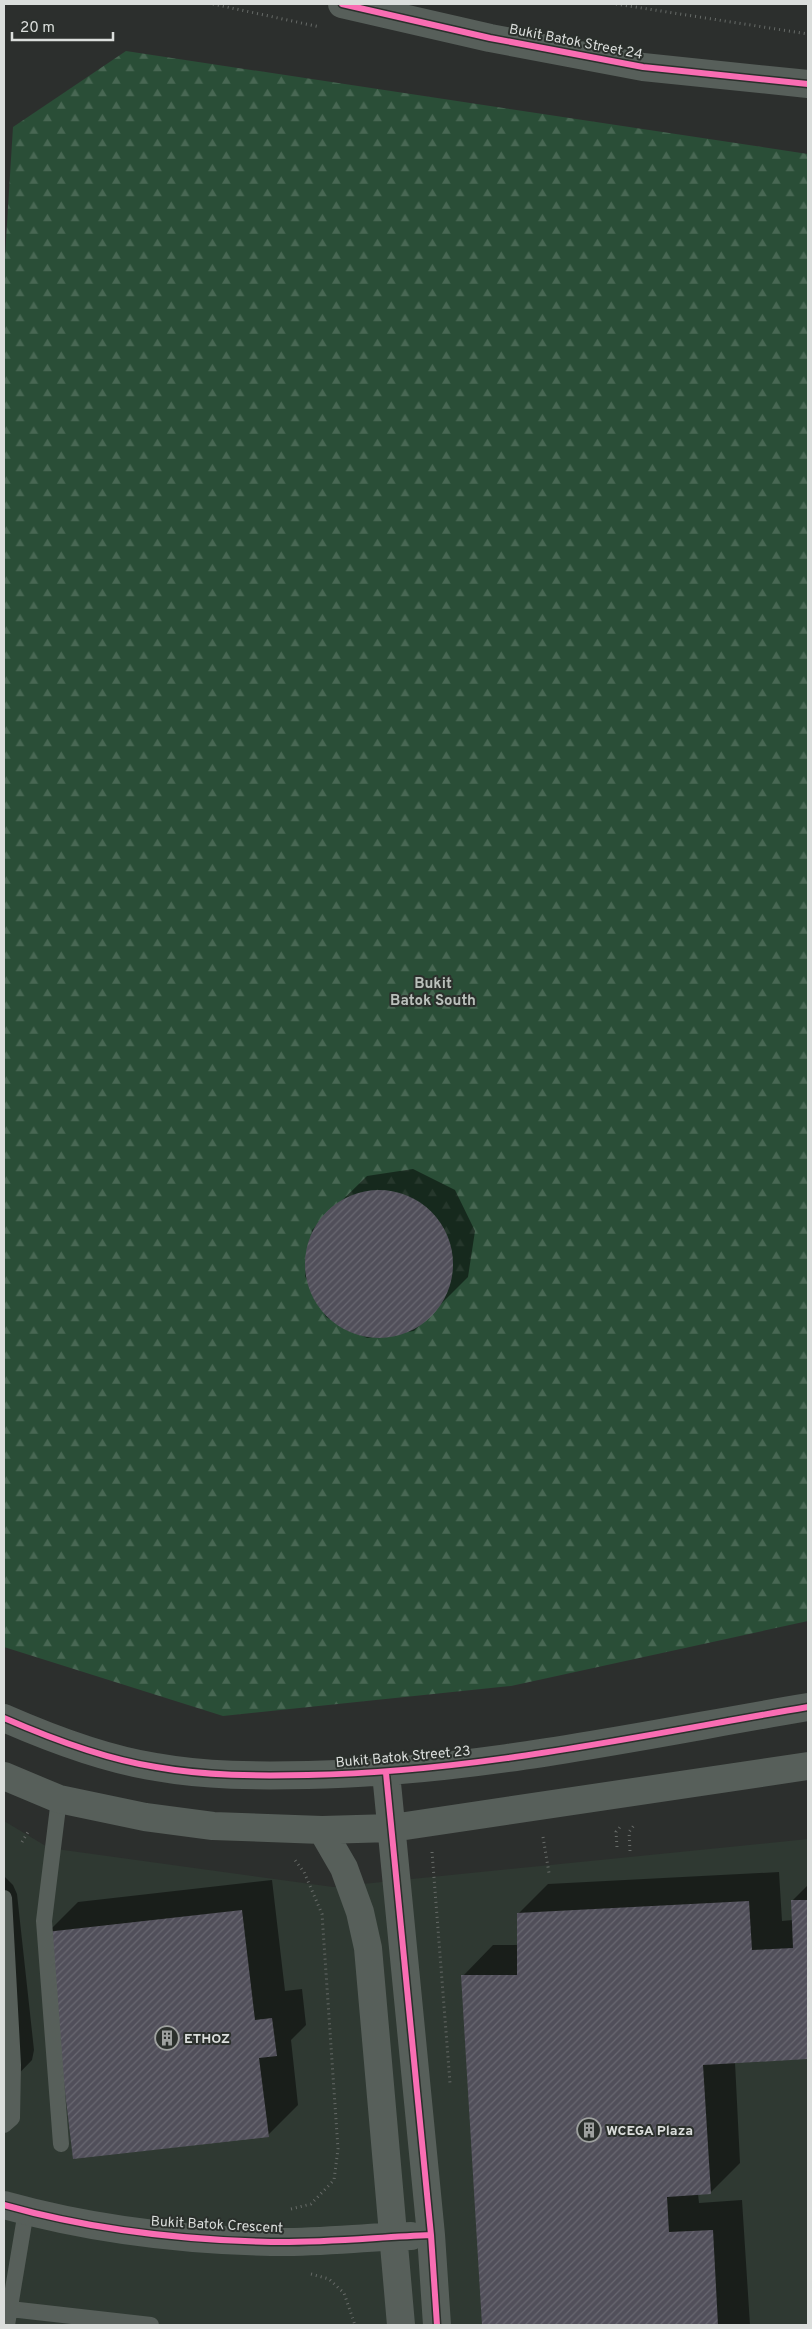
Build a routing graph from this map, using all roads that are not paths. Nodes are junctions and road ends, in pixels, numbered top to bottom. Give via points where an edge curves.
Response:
1 (342, 4) edge
2 (808, 84) edge
3 (808, 1706) edge
4 (4, 1718) edge
5 (808, 1766) edge
6 (386, 1773) junction
7 (4, 1776) edge
8 (59, 1799) junction
9 (392, 1828) junction
10 (322, 1830) junction
11 (4, 1898) edge
12 (4, 2125) edge
13 (61, 2144) dead end
14 (15, 2208) edge
15 (431, 2235) junction
16 (394, 2236) junction
17 (10, 2309) junction
18 (7, 2325) edge
19 (151, 2325) edge
20 (401, 2325) edge
21 (437, 2325) edge

1 - 2 street, Bukit Batok Street 24 via 643,68
3 - 6 street, Bukit Batok Street 23 via 504,1760
4 - 6 street, Bukit Batok Street 23 via 62,1742 155,1767 256,1776
5 - 9 street
6 - 9 street
7 - 8 street
8 - 10 street via 213,1826
8 - 13 lane via 44,1921
9 - 10 street
9 - 15 street
10 - 16 street via 344,1868 360,1912 368,1948
11 - 12 lane via 13,2065 12,2118
14 - 16 street, Bukit Batok Crescent via 148,2234 272,2242
14 - 17 lane
15 - 16 street, Bukit Batok Crescent
15 - 21 street
16 - 20 street
17 - 18 lane
17 - 19 lane

